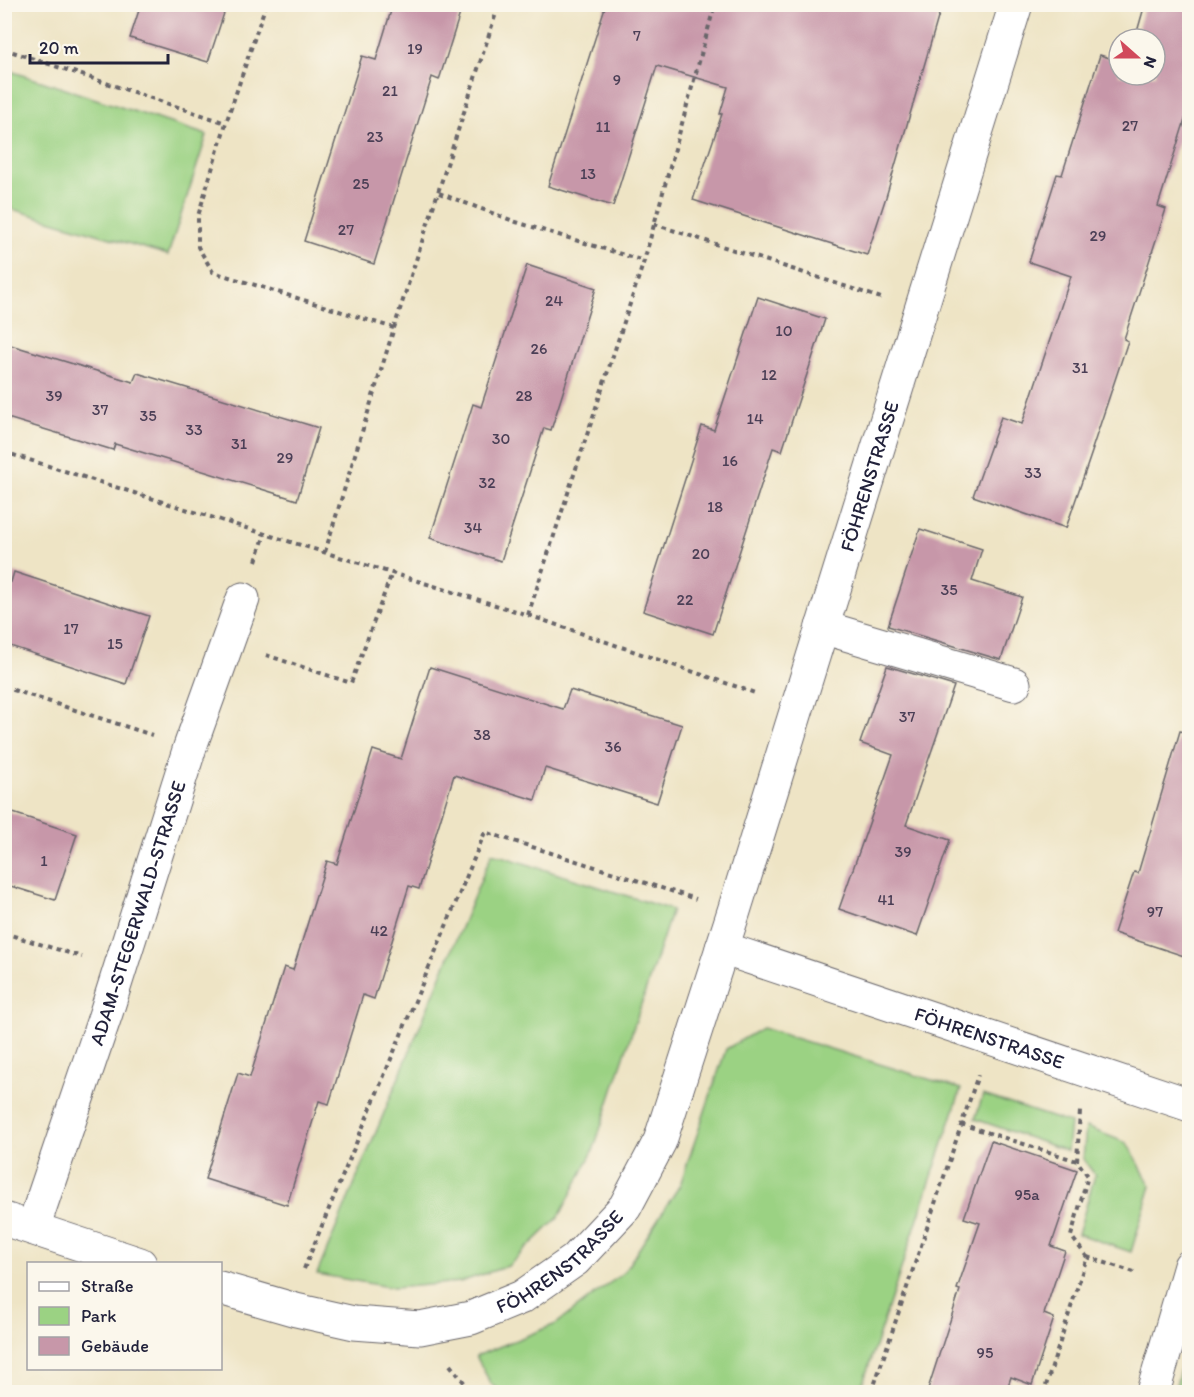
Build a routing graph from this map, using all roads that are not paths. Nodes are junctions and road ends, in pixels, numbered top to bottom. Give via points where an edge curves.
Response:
1 (1016, 4) edge
2 (243, 599) dead end
3 (822, 627) junction
4 (1014, 684) dead end
5 (722, 948) junction
6 (1190, 1105) edge
7 (19, 1224) edge
8 (137, 1262) edge
9 (1190, 1266) edge
10 (222, 1289) edge
11 (1153, 1392) edge

1 - 3 street, FÖHRENSTRASSE
2 - 7 street, ADAM-STEGERWALD-STRASSE via 190,747 120,968
3 - 4 street
3 - 5 street, FÖHRENSTRASSE
5 - 6 street, FÖHRENSTRASSE
5 - 10 street, FÖHRENSTRASSE via 660,1141 625,1207 575,1260 522,1297 471,1318 420,1328 354,1323
7 - 8 street
9 - 11 street

